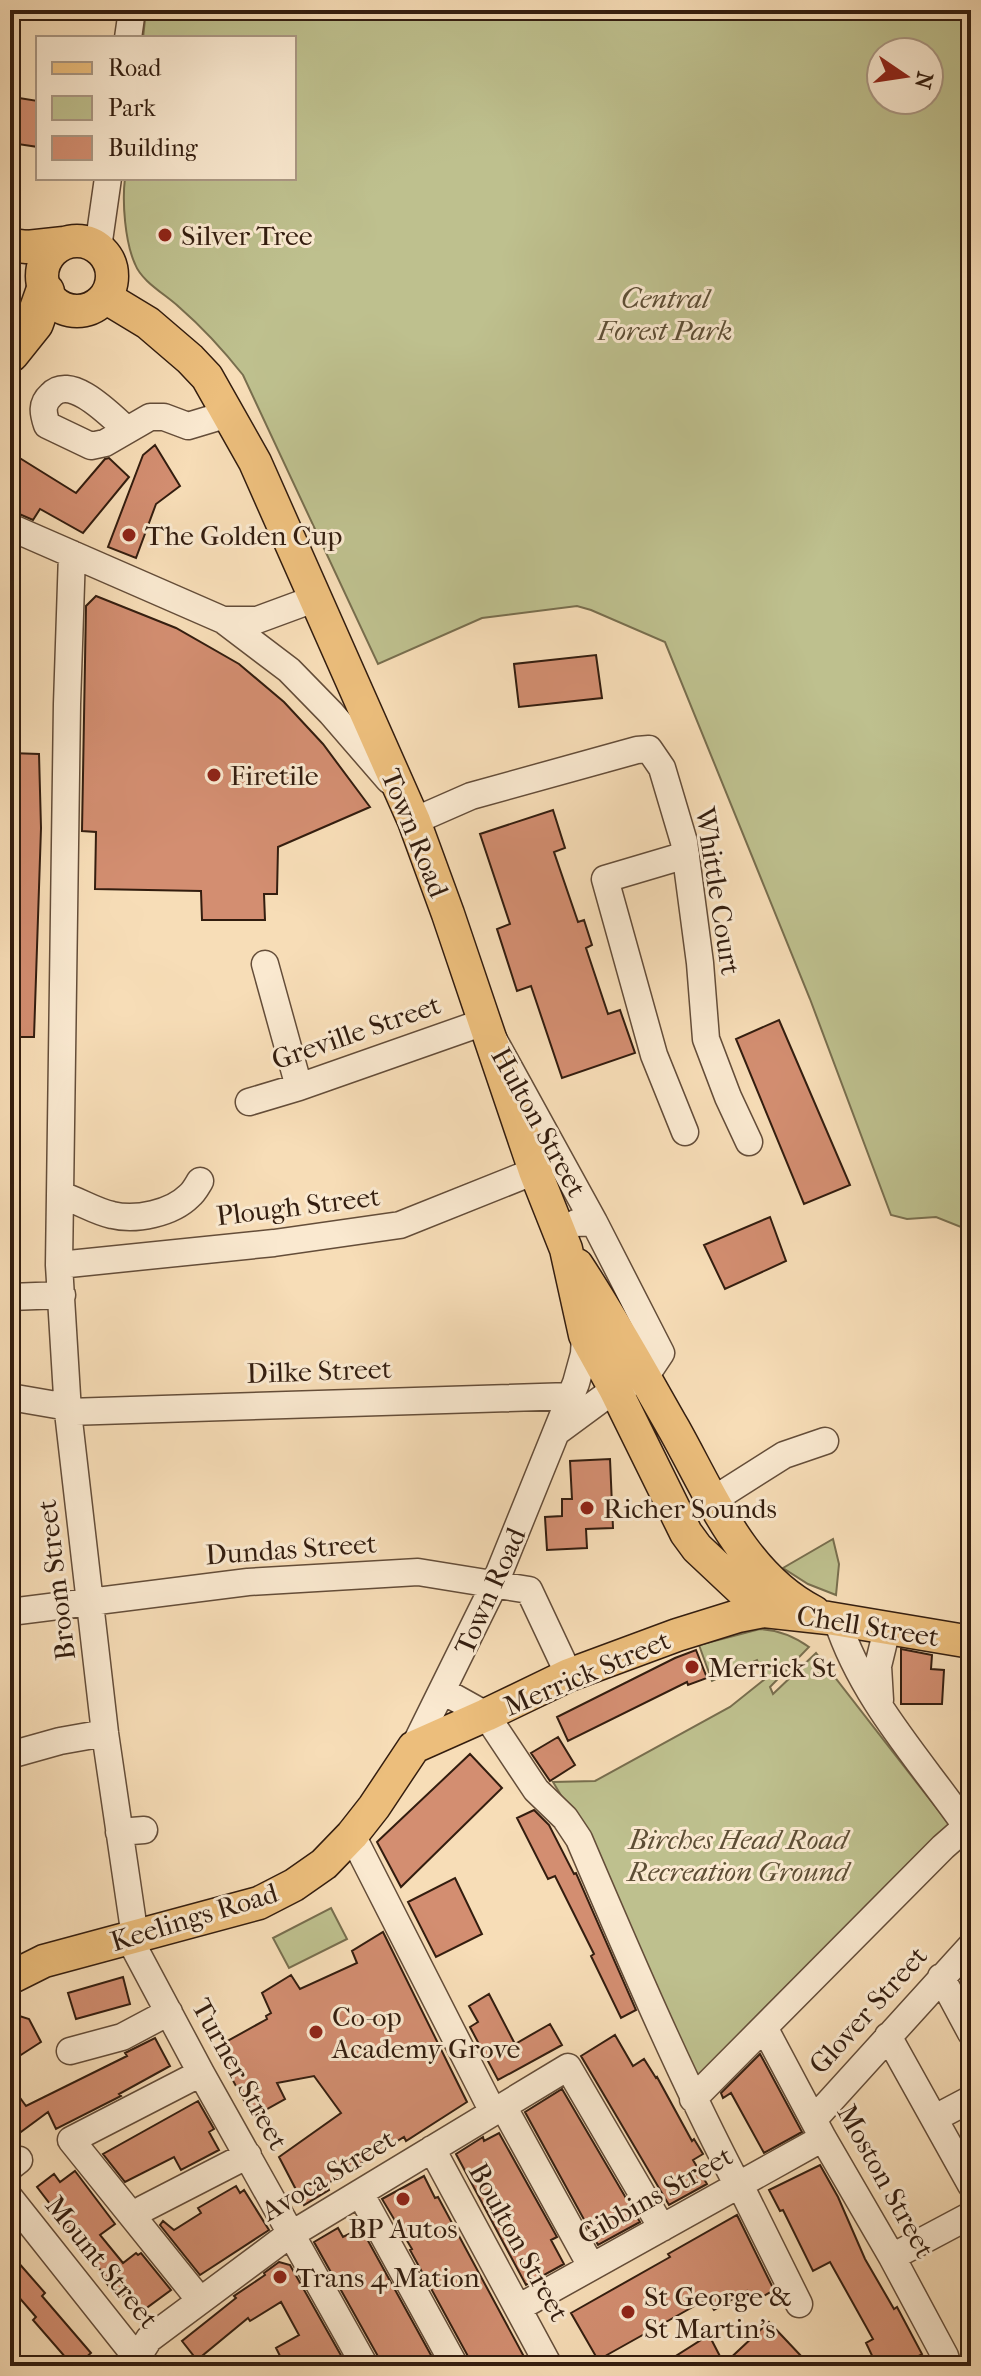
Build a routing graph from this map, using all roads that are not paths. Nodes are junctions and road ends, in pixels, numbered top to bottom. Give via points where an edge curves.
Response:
1 (132, 10) edge
2 (128, 36) edge
3 (108, 180) edge
4 (64, 243) junction
5 (10, 245) edge
6 (98, 248) junction
7 (10, 253) edge
8 (52, 294) junction
9 (105, 297) junction
10 (15, 347) edge
11 (228, 414) junction
12 (127, 430) dead end
13 (10, 527) edge
14 (72, 554) junction
15 (314, 599) junction
16 (223, 620) junction
17 (407, 807) junction
18 (686, 855) junction
19 (265, 964) dead end
20 (484, 1022) junction
21 (299, 1087) junction
22 (249, 1102) dead end
23 (685, 1132) dead end
24 (749, 1142) dead end
25 (535, 1171) junction
26 (200, 1181) dead end
27 (60, 1195) junction
28 (594, 1222) junction
29 (561, 1236) junction
30 (59, 1265) junction
31 (62, 1295) junction
32 (10, 1297) edge
33 (585, 1335) junction
34 (630, 1383) junction
35 (572, 1396) junction
36 (10, 1397) edge
37 (68, 1409) junction
38 (558, 1431) junction
39 (825, 1441) dead end
40 (713, 1500) junction
41 (745, 1551) junction
42 (495, 1583) junction
43 (91, 1600) junction
44 (747, 1607) junction
45 (10, 1612) edge
46 (832, 1619) junction
47 (887, 1629) junction
48 (971, 1642) edge
49 (569, 1675) junction
50 (443, 1691) junction
51 (881, 1709) junction
52 (486, 1715) junction
53 (105, 1733) junction
54 (414, 1747) junction
55 (10, 1755) edge
56 (969, 1830) edge
57 (352, 1835) junction
58 (132, 1938) junction
59 (971, 1946) edge
60 (941, 1977) junction
61 (10, 1978) edge
62 (169, 2012) junction
63 (765, 2029) junction
64 (971, 2033) edge
65 (888, 2036) junction
66 (70, 2051) dead end
67 (201, 2073) junction
68 (693, 2099) junction
69 (971, 2099) edge
70 (498, 2109) junction
71 (935, 2118) junction
72 (819, 2128) junction
73 (432, 2149) junction
74 (248, 2155) junction
75 (971, 2185) edge
76 (739, 2186) junction
77 (360, 2193) junction
78 (10, 2198) edge
79 (971, 2215) edge
80 (133, 2217) junction
81 (662, 2228) junction
82 (293, 2234) junction
83 (892, 2257) junction
84 (591, 2266) junction
85 (199, 2299) junction
86 (799, 2304) dead end
87 (518, 2308) junction
88 (137, 2363) edge
89 (365, 2366) edge
90 (455, 2366) edge
91 (549, 2366) edge
92 (948, 2366) edge

1 - 2 street
3 - 6 street
4 - 5 main road
4 - 6 main road via 82,241
4 - 8 main road via 47,257
6 - 9 main road via 111,270
7 - 8 main road via 27,262
8 - 9 main road via 79,311
8 - 10 highway via 43,322
9 - 11 main road, Town Road via 148,323 190,359
11 - 12 street via 188,426 150,417
11 - 15 main road, Town Road via 255,462
13 - 14 street
14 - 16 street
14 - 27 street, Broom Street
15 - 16 street via 257,620
15 - 17 main road, Town Road
16 - 17 street via 289,670
17 - 18 street, Whittle Court via 471,796 649,749 662,768
17 - 20 main road, Town Road
18 - 23 street via 605,879 654,1055
18 - 24 street, Whittle Court via 706,1039
19 - 21 street
20 - 21 street, Greville Street
20 - 25 main road, Town Road
20 - 28 street, Hulton Street
21 - 22 street, Greville Street
25 - 29 main road, Town Road
25 - 30 street, Plough Street via 400,1225
26 - 27 street via 181,1203 133,1217 111,1215
27 - 30 street, Broom Street
28 - 29 street, Hulton Street
28 - 34 street, Hulton Street via 661,1353
29 - 33 main road, Town Road
29 - 34 main road via 611,1316
30 - 31 street, Broom Street
31 - 32 street
31 - 37 street, Broom Street
33 - 34 main road
33 - 35 street, Town Road
34 - 38 street
34 - 40 main road
34 - 44 main road via 686,1533
35 - 37 street, Dilke Street
35 - 38 street, Town Road
36 - 37 street, Dilke Street
37 - 43 street, Broom Street
38 - 42 street, Town Road
39 - 40 street via 784,1455
40 - 41 main road
41 - 44 main road
41 - 46 main road via 782,1592
42 - 43 street, Dundas Street via 418,1572 248,1582
42 - 49 street, Dundas Street via 529,1590
42 - 50 street, Town Road
43 - 45 street, Dundas Street
43 - 53 street, Broom Street
44 - 46 main road, Chell Street
44 - 49 main road, Merrick Street
46 - 47 main road, Chell Street
46 - 51 street
47 - 48 main road, Chell Street
47 - 51 street via 878,1666
49 - 52 main road, Merrick Street
50 - 52 street
50 - 54 street, Town Road
51 - 56 street
52 - 54 main road, Merrick Street
52 - 68 street via 536,1790 579,1839
53 - 55 street
53 - 58 street, Broom Street via 131,1831 126,1883
54 - 57 main road, Keelings Road
56 - 63 street via 943,1847
57 - 58 main road, Keelings Road via 324,1864 259,1903
57 - 70 street
58 - 61 main road, Keelings Road via 44,1961
58 - 62 street, Turner Street
59 - 60 street, Glover Street
60 - 64 street
60 - 65 street, Glover Street
62 - 66 street via 122,2037
62 - 67 street, Turner Street
63 - 68 street
63 - 72 street, Moston Street
65 - 71 street
65 - 72 street, Glover Street
67 - 74 street, Turner Street
67 - 80 street via 71,2140
68 - 76 street
69 - 71 street
70 - 73 street, Avoca Street
70 - 81 street, Avoca Street via 568,2067
70 - 84 street
71 - 75 street
72 - 76 street, Gibbins Street
72 - 83 street, Moston Street
73 - 77 street, Avoca Street
73 - 87 street, Boulton Street
74 - 80 street
74 - 82 street, Turner Street
76 - 81 street, Gibbins Street
76 - 86 street
77 - 82 street, Avoca Street
77 - 90 street
78 - 88 street, Mount Street
79 - 83 street
80 - 85 street
81 - 84 street, Gibbins Street
82 - 85 street, Avoca Street
82 - 89 street, Turner Street
83 - 92 street, Moston Street
84 - 87 street, Gibbins Street
85 - 88 street, Avoca Street via 149,2339
87 - 91 street, Boulton Street

